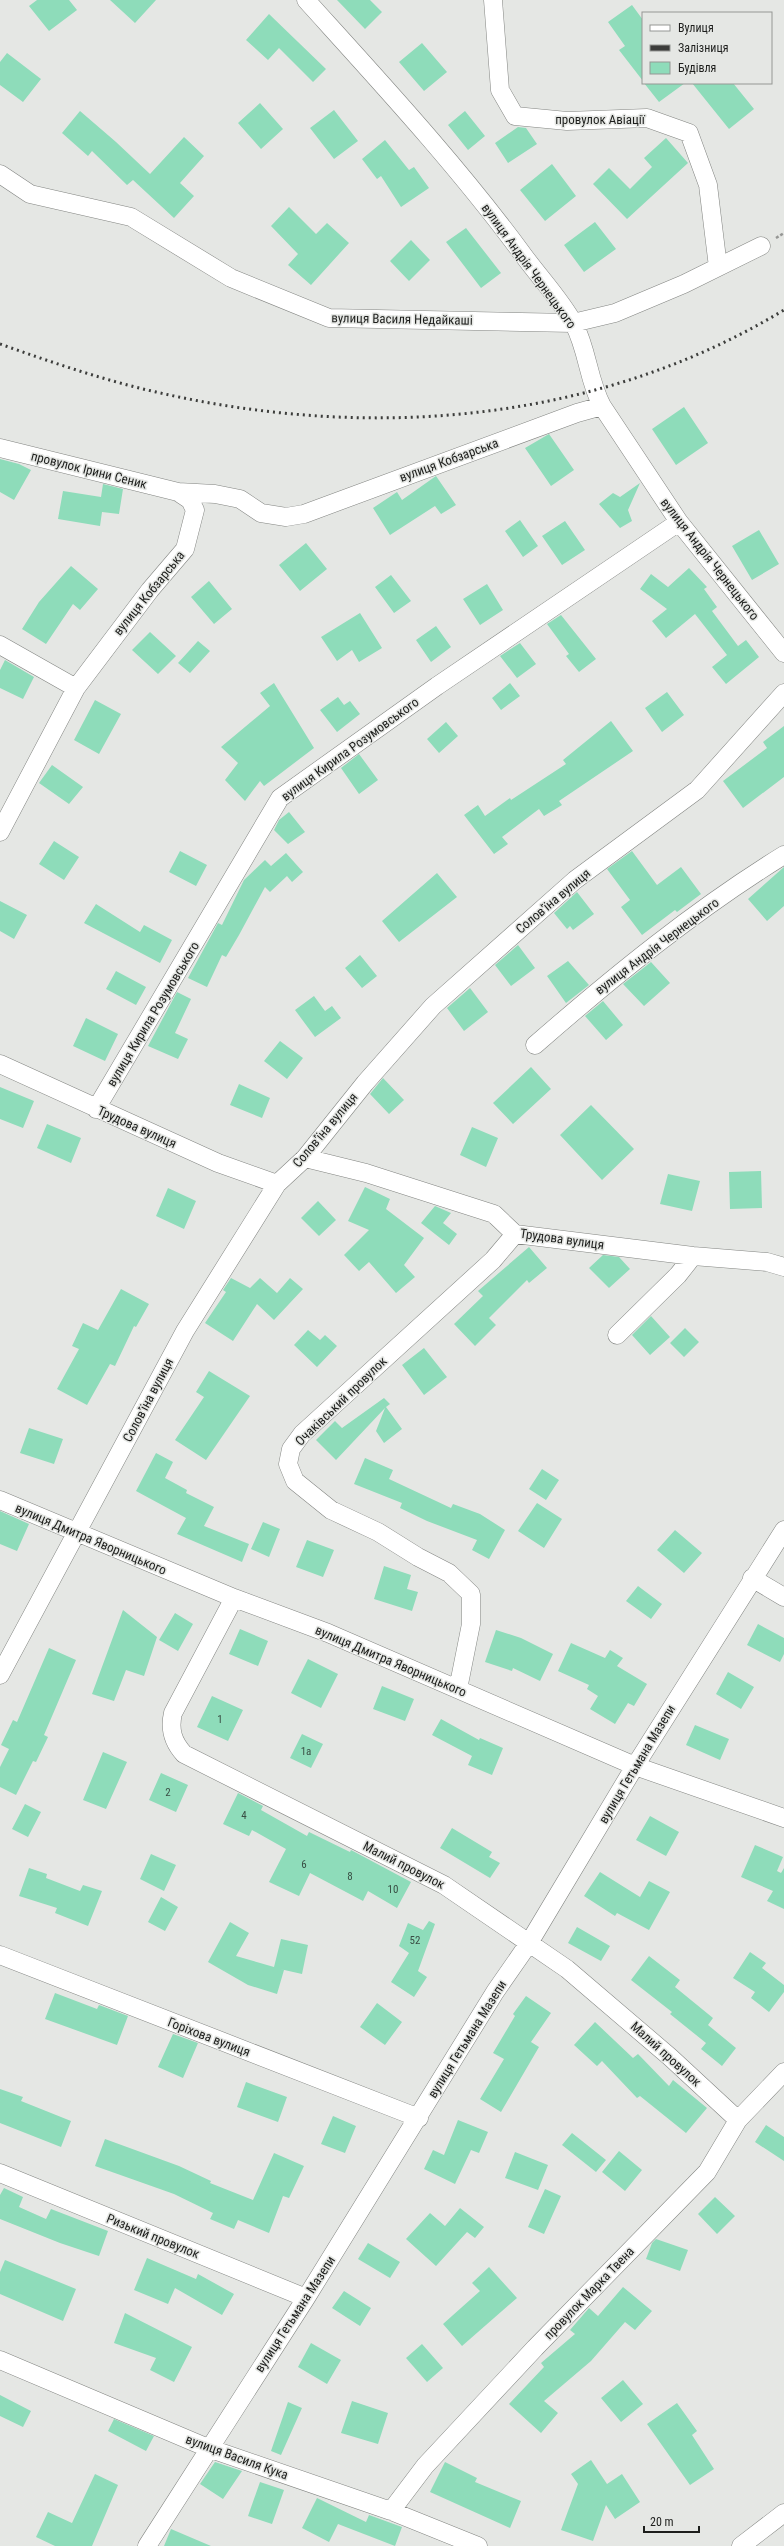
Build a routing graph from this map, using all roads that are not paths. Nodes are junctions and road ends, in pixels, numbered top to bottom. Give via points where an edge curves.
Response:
1 (306, 0) edge
2 (493, 0) edge
3 (0, 174) edge
4 (761, 246) dead end
5 (718, 267) junction
6 (573, 323) junction
7 (602, 406) junction
8 (0, 448) edge
9 (178, 492) junction
10 (678, 522) junction
11 (0, 645) edge
12 (784, 653) edge
13 (76, 688) junction
14 (784, 693) edge
15 (0, 832) edge
16 (784, 855) edge
17 (535, 1045) dead end
18 (0, 1064) edge
19 (96, 1109) junction
20 (305, 1158) junction
21 (277, 1184) junction
22 (515, 1234) junction
23 (692, 1256) junction
24 (784, 1267) edge
25 (617, 1335) dead end
26 (0, 1500) edge
27 (784, 1530) edge
28 (76, 1534) junction
29 (752, 1578) junction
30 (784, 1597) edge
31 (234, 1598) junction
32 (0, 1675) edge
33 (458, 1689) junction
34 (635, 1766) junction
35 (784, 1818) edge
36 (529, 1942) junction
37 (0, 1955) edge
38 (784, 2072) edge
39 (419, 2118) junction
40 (738, 2120) junction
41 (0, 2173) edge
42 (306, 2298) junction
43 (0, 2360) edge
44 (208, 2448) junction
45 (391, 2511) junction
46 (784, 2513) edge
47 (147, 2546) edge
48 (478, 2546) edge
49 (741, 2546) edge

1 - 6 street, вулиця Андрія Чернецького via 395,98 499,222
2 - 5 street, провулок Авіації via 500,90 515,116 567,121 647,118 689,133 708,184
3 - 6 street, вулиця Василя Недайкаші via 30,194 131,217 231,278 329,318
4 - 5 street
5 - 6 street via 615,313
6 - 7 street, вулиця Андрія Чернецького via 585,349 593,390
7 - 9 street, вулиця Кобзарська via 304,514 286,517 261,513 240,499 214,494
7 - 10 street, вулиця Андрія Чернецького
8 - 9 street, провулок Ірини Сеник
9 - 13 street, вулиця Кобзарська via 190,500 195,510 186,549 150,590
10 - 12 street, вулиця Андрія Чернецького
10 - 19 street, вулиця Кирила Розумовського via 436,686 280,798
11 - 13 street
13 - 15 street, вулиця Кобзарська
14 - 20 street, Солов'їна вулиця via 697,790 575,880 433,1006 365,1083
16 - 17 street, вулиця Андрія Чернецького via 687,920 612,978
18 - 19 street, Трудова вулиця
19 - 21 street, Трудова вулиця via 218,1163
20 - 21 street, Солов'їна вулиця
20 - 22 street, Трудова вулиця via 366,1173 494,1214
21 - 28 street, Солов'їна вулиця via 185,1331
22 - 23 street, Трудова вулиця
22 - 33 street, Очаківський провулок via 493,1260 302,1434 291,1449 288,1464 295,1481 331,1510 378,1532 418,1557 449,1572 471,1594 472,1624
23 - 24 street, Трудова вулиця via 767,1262
23 - 25 street via 678,1275
26 - 28 street, вулиця Дмитра Яворницького
27 - 29 street, вулиця Гетьмана Мазепи
28 - 31 street, вулиця Дмитра Яворницького
28 - 32 street, Солов'їна вулиця
29 - 30 street
29 - 34 street, вулиця Гетьмана Мазепи
31 - 33 street, вулиця Дмитра Яворницького via 328,1633
31 - 36 street, Малий провулок via 173,1713 172,1734 177,1746 184,1754 444,1885
33 - 34 street, вулиця Дмитра Яворницького
34 - 35 street, вулиця Дмитра Яворницького
34 - 36 street, вулиця Гетьмана Мазепи
36 - 39 street, вулиця Гетьмана Мазепи via 495,1992
36 - 40 street, Малий провулок via 573,1974 670,2057
37 - 39 street, Горіхова вулиця
38 - 40 street, провулок Марка Твена
39 - 42 street, вулиця Гетьмана Мазепи
40 - 45 street, провулок Марка Твена via 707,2172 430,2460
41 - 42 street, Ризький провулок
42 - 44 street, вулиця Гетьмана Мазепи
43 - 44 street, вулиця Василя Кука
44 - 45 street, вулиця Василя Кука
44 - 47 street, вулиця Гетьмана Мазепи
45 - 48 street, вулиця Василя Кука
46 - 49 street

